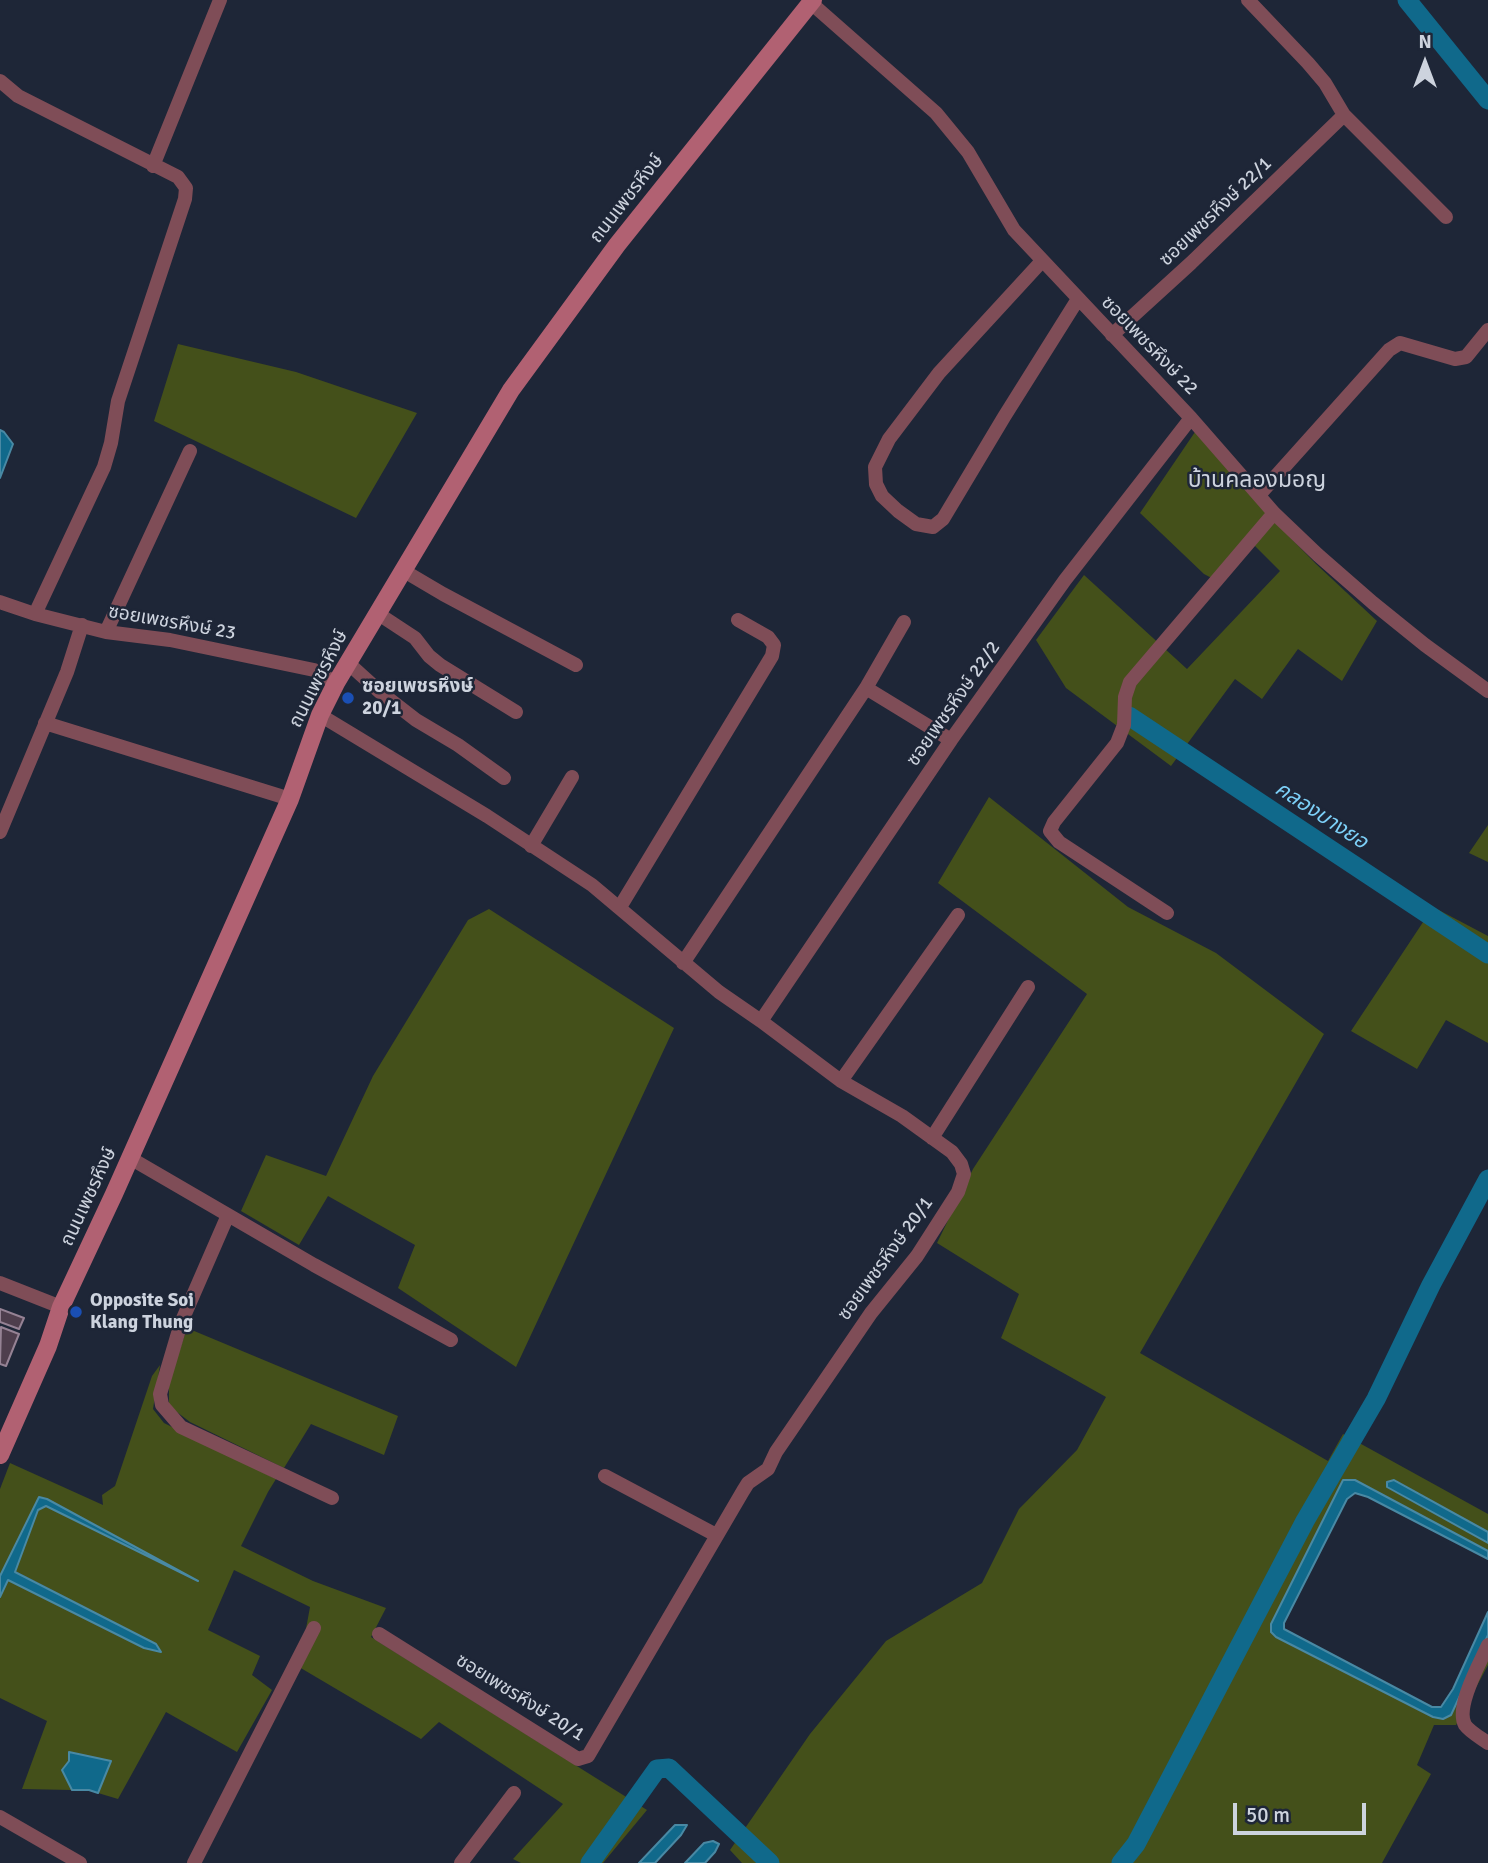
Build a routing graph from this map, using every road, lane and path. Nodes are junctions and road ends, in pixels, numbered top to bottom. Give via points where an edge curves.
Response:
1 (220, 0) edge
2 (1248, 0) edge
3 (812, 2) edge
4 (0, 81) edge
5 (1344, 115) junction
6 (153, 166) junction
7 (1446, 218) dead end
8 (1042, 261) junction
9 (1078, 299) junction
10 (1488, 330) edge
11 (1112, 335) junction
12 (1191, 418) junction
13 (190, 451) dead end
14 (1259, 495) junction
15 (1274, 513) junction
16 (404, 570) junction
17 (0, 602) edge
18 (377, 613) junction
19 (36, 614) junction
20 (738, 620) dead end
21 (904, 622) dead end
22 (82, 625) junction
23 (106, 632) junction
24 (348, 663) junction
25 (576, 665) dead end
26 (336, 683) junction
27 (866, 688) junction
28 (1488, 691) edge
29 (516, 712) dead end
30 (320, 715) junction
31 (45, 723) junction
32 (951, 740) junction
33 (572, 777) dead end
34 (504, 778) dead end
35 (290, 799) junction
36 (0, 832) edge
37 (531, 846) junction
38 (620, 907) junction
39 (1167, 913) dead end
40 (958, 915) dead end
41 (683, 963) junction
42 (1028, 987) dead end
43 (761, 1021) junction
44 (841, 1081) junction
45 (932, 1138) junction
46 (130, 1158) junction
47 (228, 1215) junction
48 (0, 1283) edge
49 (61, 1307) junction
50 (450, 1340) dead end
51 (0, 1455) edge
52 (605, 1476) dead end
53 (332, 1498) dead end
54 (716, 1535) junction
55 (314, 1628) dead end
56 (379, 1634) dead end
57 (1488, 1645) edge
58 (1488, 1742) edge
59 (514, 1793) dead end
60 (0, 1817) edge
61 (80, 1863) edge
62 (194, 1863) edge
63 (461, 1863) edge

1 - 6 street
2 - 5 street via 1325,83
3 - 8 street, ซอยเพชรหึงษ์ 22 via 953,132 1014,230
3 - 16 main road, ถนนเพชรหึงษ์ via 534,357
4 - 6 street via 18,96
5 - 7 street
5 - 11 street, ซอยเพชรหึงษ์ 22/1
6 - 19 street via 178,177 186,188 185,199 118,401 104,467
8 - 9 street, ซอยเพชรหึงษ์ 22
8 - 9 street via 939,373 889,439 874,467 876,484 898,511 916,524 933,527 943,519
9 - 11 street, ซอยเพชรหึงษ์ 22
10 - 14 street via 1466,357 1455,359 1400,343 1390,350
11 - 12 street, ซอยเพชรหึงษ์ 22
12 - 14 street, ซอยเพชรหึงษ์ 22
12 - 32 street, ซอยเพชรหึงษ์ 22/2
13 - 23 street
14 - 15 street, ซอยเพชรหึงษ์ 22
15 - 28 street, ซอยเพชรหึงษ์ 22 via 1373,603
15 - 39 street via 1130,682 1124,725 1116,743 1051,831 1059,842
16 - 18 main road, ถนนเพชรหึงษ์
16 - 25 street
17 - 19 street, ซอยเพชรหึงษ์ 23
18 - 24 main road, ถนนเพชรหึงษ์
18 - 29 street via 415,638 440,665
19 - 22 street, ซอยเพชรหึงษ์ 23
20 - 38 street via 768,637 774,645 772,656
21 - 27 street
22 - 23 street, ซอยเพชรหึงษ์ 23
22 - 31 street
23 - 26 street, ซอยเพชรหึงษ์ 23 via 249,655 314,670
24 - 26 main road, ถนนเพชรหึงษ์
24 - 34 street via 416,720
26 - 30 main road, ถนนเพชรหึงษ์
27 - 32 street
27 - 41 street
30 - 35 main road, ถนนเพชรหึงษ์
30 - 37 street, ซอยเพชรหึงษ์ 20/1
31 - 35 street
31 - 36 street
32 - 43 street, ซอยเพชรหึงษ์ 22/2
33 - 37 street
35 - 46 main road, ถนนเพชรหึงษ์
37 - 38 street, ซอยเพชรหึงษ์ 20/1
38 - 41 street, ซอยเพชรหึงษ์ 20/1
40 - 44 street
41 - 43 street, ซอยเพชรหึงษ์ 20/1
42 - 45 street
43 - 44 street, ซอยเพชรหึงษ์ 20/1
44 - 45 street, ซอยเพชรหึงษ์ 20/1
45 - 54 street, ซอยเพชรหึงษ์ 20/1 via 961,1164 964,1174 958,1192 768,1469 748,1483
46 - 47 street
46 - 49 main road, ถนนเพชรหึงษ์
47 - 50 street
47 - 53 street via 181,1323 160,1394 162,1405 181,1427
48 - 49 street
49 - 51 main road, ถนนเพชรหึงษ์
52 - 54 street
54 - 56 street, ซอยเพชรหึงษ์ 20/1 via 588,1756 578,1759
55 - 62 street
57 - 58 street via 1464,1699 1463,1717 1466,1726
59 - 63 street
60 - 61 street

